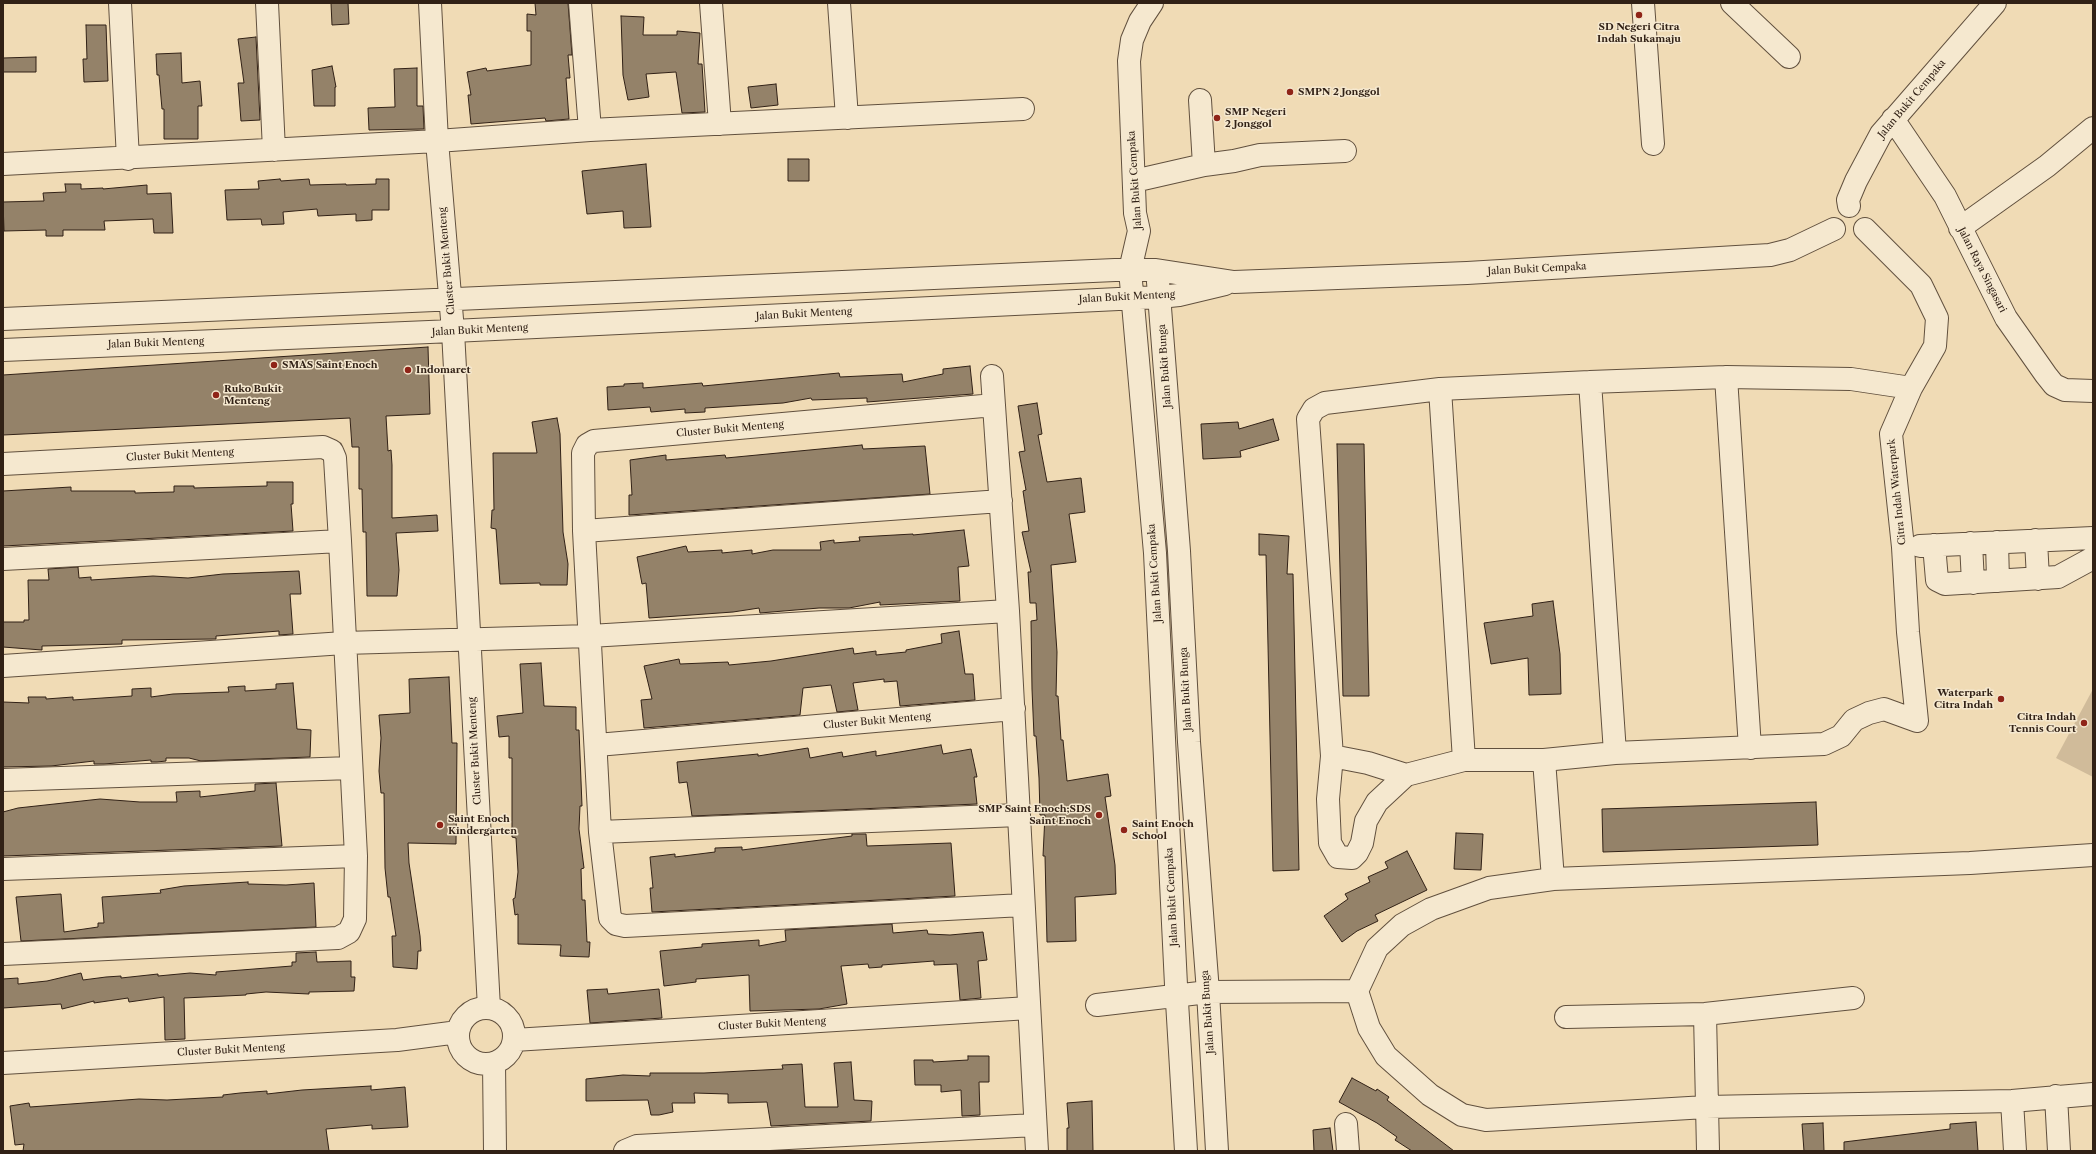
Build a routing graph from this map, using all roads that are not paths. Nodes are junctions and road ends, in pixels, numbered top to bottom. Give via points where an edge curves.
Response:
1 (120, 3) edge
2 (267, 3) edge
3 (430, 3) edge
4 (580, 3) edge
5 (711, 3) edge
6 (839, 3) edge
7 (1152, 3) edge
8 (1643, 3) edge
9 (1732, 3) edge
10 (1995, 3) edge
11 (1789, 57) dead end
12 (1200, 100) dead end
13 (1023, 109) dead end
14 (847, 118) junction
15 (1893, 120) junction
16 (720, 124) junction
17 (2093, 128) edge
18 (590, 130) junction
19 (437, 141) junction
20 (1652, 144) dead end
21 (274, 150) junction
22 (1344, 151) dead end
23 (128, 159) junction
24 (3, 164) edge
25 (1204, 164) junction
26 (1134, 181) junction
27 (1849, 206) junction
28 (1960, 228) junction
29 (1834, 229) junction
30 (1865, 229) junction
31 (1139, 231) junction
32 (1130, 270) junction
33 (1156, 270) junction
34 (1234, 282) junction
35 (1160, 296) junction
36 (1133, 297) junction
37 (450, 301) junction
38 (3, 319) edge
39 (453, 331) junction
40 (3, 350) edge
41 (992, 376) dead end
42 (1726, 377) junction
43 (1590, 382) junction
44 (1911, 388) junction
45 (1440, 389) junction
46 (2093, 391) edge
47 (994, 406) junction
48 (3, 464) edge
49 (1001, 502) junction
50 (584, 531) junction
51 (2093, 538) edge
52 (2071, 539) junction
53 (2036, 540) junction
54 (340, 541) junction
55 (1997, 542) junction
56 (1971, 543) junction
57 (1934, 545) junction
58 (1903, 547) junction
59 (1179, 551) junction
60 (1155, 554) junction
61 (3, 558) edge
62 (2093, 558) edge
63 (2072, 571) junction
64 (2038, 579) junction
65 (1998, 581) junction
66 (1973, 583) junction
67 (1008, 611) junction
68 (590, 636) junction
69 (469, 638) junction
70 (344, 643) junction
71 (3, 666) edge
72 (1014, 709) junction
73 (1189, 742) junction
74 (1165, 744) junction
75 (597, 745) junction
76 (1750, 748) junction
77 (1614, 753) junction
78 (1332, 756) junction
79 (1464, 760) junction
80 (1544, 760) junction
81 (351, 768) junction
82 (1406, 775) junction
83 (3, 780) edge
84 (1019, 815) junction
85 (600, 832) junction
86 (2093, 855) edge
87 (356, 856) junction
88 (3, 869) edge
89 (1552, 879) junction
90 (1023, 905) junction
91 (3, 954) edge
92 (1357, 991) junction
93 (1208, 992) junction
94 (1177, 995) junction
95 (1853, 998) dead end
96 (1097, 1005) dead end
97 (489, 1008) junction
98 (1029, 1008) junction
99 (1705, 1014) junction
100 (1566, 1017) dead end
101 (458, 1032) junction
102 (514, 1040) junction
103 (3, 1063) edge
104 (494, 1063) junction
105 (2093, 1094) edge
106 (2056, 1096) junction
107 (2012, 1100) junction
108 (1706, 1107) junction
109 (1346, 1124) dead end
110 (1035, 1125) junction
111 (495, 1151) edge
112 (625, 1151) edge
113 (1037, 1151) edge
114 (1186, 1151) edge
115 (1217, 1151) edge
116 (1348, 1151) edge
117 (1708, 1151) edge
118 (2015, 1151) edge
119 (2059, 1151) edge

1 - 23 street
2 - 21 street
3 - 19 street, Cluster Bukit Menteng
4 - 18 street
5 - 16 street
6 - 14 street
7 - 26 street, Jalan Bukit Cempaka via 1132,40 1129,61
8 - 20 street
9 - 11 street
10 - 15 street, Jalan Bukit Cempaka
12 - 25 street
13 - 14 street
14 - 16 street
15 - 27 street, Jalan Bukit Cempaka via 1878,137 1848,200
15 - 28 street, Jalan Raya Singasari via 1945,196
16 - 18 street
17 - 28 street via 2046,166
18 - 19 street
19 - 21 street
19 - 37 street, Cluster Bukit Menteng
21 - 23 street
22 - 25 street via 1260,155
23 - 24 street
25 - 26 street
26 - 31 street, Jalan Bukit Cempaka via 1135,213
27 - 29 street via 1835,213
27 - 30 street via 1860,209 1863,213 1866,218
28 - 46 street, Jalan Raya Singasari via 2006,318 2054,385 2065,390
29 - 30 street via 1842,237 1852,238
29 - 34 street, Jalan Bukit Cempaka via 1790,250 1770,255 1466,273
30 - 44 street, Citra Indah Waterpark via 1921,286 1938,318 1935,346
31 - 32 street, Jalan Bukit Cempaka
31 - 33 street, Jalan Bukit Bunga
32 - 33 street
32 - 36 street, Jalan Bukit Cempaka
32 - 37 street
33 - 34 street
33 - 35 street, Jalan Bukit Bunga
34 - 35 street, Jalan Bukit Menteng via 1179,295
35 - 36 street, Jalan Bukit Menteng
35 - 59 street, Jalan Bukit Bunga
36 - 39 street, Jalan Bukit Menteng
36 - 60 street, Jalan Bukit Cempaka
37 - 38 street
37 - 39 street, Cluster Bukit Menteng
39 - 40 street, Jalan Bukit Menteng
39 - 69 street, Cluster Bukit Menteng
41 - 47 street
42 - 43 street
42 - 44 street via 1851,380
42 - 76 street
43 - 45 street
43 - 77 street
44 - 58 street, Citra Indah Waterpark via 1891,434
45 - 78 street via 1325,403 1314,409 1308,419
45 - 79 street
47 - 49 street
47 - 50 street, Cluster Bukit Menteng via 594,441 587,445 583,453
48 - 54 street, Cluster Bukit Menteng via 323,447 332,451 335,458
49 - 50 street
49 - 67 street
50 - 68 street, Cluster Bukit Menteng
51 - 52 street
52 - 53 street
52 - 63 street
53 - 55 street
53 - 64 street
54 - 61 street
54 - 70 street, Cluster Bukit Menteng
55 - 56 street
55 - 65 street
56 - 57 street
56 - 66 street
57 - 58 street
57 - 66 street via 1937,580 1940,583
58 - 76 street, Citra Indah Waterpark via 1917,721 1884,709 1854,720 1841,736 1824,744
59 - 60 street
59 - 73 street, Jalan Bukit Bunga
60 - 74 street, Jalan Bukit Cempaka
62 - 63 street
63 - 64 street via 2058,577
64 - 65 street
65 - 66 street
67 - 68 street
67 - 72 street
68 - 69 street
68 - 75 street, Cluster Bukit Menteng
69 - 70 street
69 - 97 street, Cluster Bukit Menteng
70 - 71 street
70 - 81 street, Cluster Bukit Menteng
72 - 75 street, Cluster Bukit Menteng
72 - 84 street
73 - 74 street
73 - 93 street, Jalan Bukit Bunga
74 - 94 street, Jalan Bukit Cempaka
75 - 85 street, Cluster Bukit Menteng
76 - 77 street
77 - 80 street
78 - 82 street via 1368,763
78 - 82 street via 1328,799 1330,843 1338,857 1352,858 1357,853 1362,843 1366,821 1377,802
79 - 80 street
79 - 82 street
80 - 89 street
81 - 83 street
81 - 87 street, Cluster Bukit Menteng
84 - 85 street
84 - 90 street
85 - 90 street, Cluster Bukit Menteng via 610,918 616,924 624,926
86 - 89 street via 1970,863
87 - 88 street
87 - 91 street, Cluster Bukit Menteng via 355,920 349,932 338,938
89 - 92 street via 1489,888 1431,909 1402,925 1377,948
90 - 98 street
92 - 93 street
92 - 108 street via 1369,1028 1386,1056 1430,1095 1462,1115 1486,1120
93 - 94 street
93 - 115 street, Jalan Bukit Bunga
94 - 96 street
94 - 114 street, Jalan Bukit Cempaka
95 - 99 street
97 - 101 street via 469,1013
97 - 102 street via 500,1011 508,1019 514,1028
98 - 102 street, Cluster Bukit Menteng
98 - 110 street
99 - 100 street
99 - 108 street
101 - 103 street, Cluster Bukit Menteng via 397,1040
101 - 104 street via 459,1043 464,1053 472,1060 483,1064
102 - 104 street via 507,1054
104 - 111 street
105 - 106 street
106 - 107 street
106 - 119 street
107 - 108 street
107 - 118 street
108 - 117 street
109 - 116 street
110 - 112 street via 637,1146
110 - 113 street

